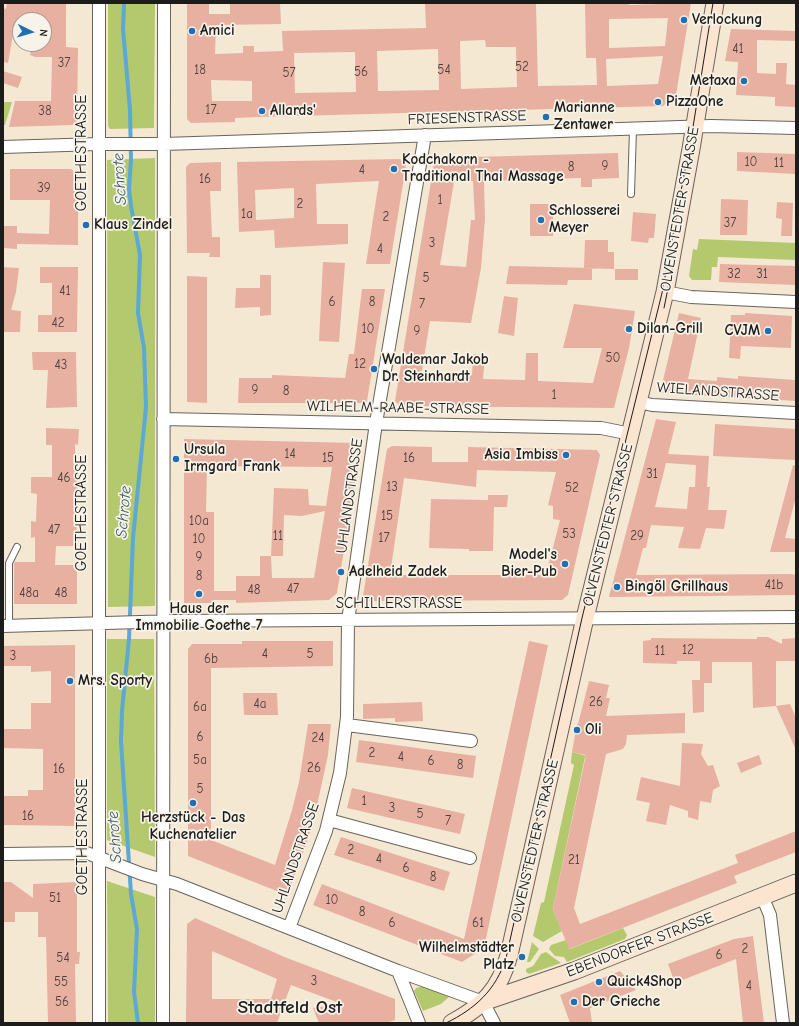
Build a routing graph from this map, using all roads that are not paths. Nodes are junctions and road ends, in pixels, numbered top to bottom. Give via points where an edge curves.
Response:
1 (99, 3) edge
2 (164, 3) edge
3 (715, 3) edge
4 (695, 127) junction
5 (796, 128) edge
6 (633, 129) junction
7 (425, 135) junction
8 (98, 144) junction
9 (164, 144) junction
10 (3, 147) edge
11 (631, 194) dead end
12 (665, 292) junction
13 (796, 302) edge
14 (639, 402) junction
15 (796, 413) edge
16 (163, 419) junction
17 (376, 423) junction
18 (631, 434) junction
19 (17, 547) dead end
20 (796, 617) edge
21 (585, 618) junction
22 (348, 621) junction
23 (164, 622) junction
24 (98, 624) junction
25 (6, 626) edge
26 (347, 725) junction
27 (471, 741) dead end
28 (329, 820) junction
29 (3, 854) edge
30 (99, 857) junction
31 (470, 858) dead end
32 (164, 880) junction
33 (796, 883) edge
34 (762, 896) junction
35 (289, 928) junction
36 (398, 971) junction
37 (483, 1002) junction
38 (99, 1023) edge
39 (163, 1023) edge
40 (420, 1023) edge
41 (452, 1023) edge
42 (494, 1023) edge
43 (783, 1023) edge

1 - 8 street, GOETHESTRASSE
2 - 9 street
3 - 4 street, OLVENSTEDTER STRASSE
4 - 5 street, FRIESENSTRASSE
4 - 6 street, FRIESENSTRASSE
4 - 12 street, OLVENSTEDTER STRASSE
6 - 7 street, FRIESENSTRASSE
6 - 11 lane
7 - 9 street, FRIESENSTRASSE
7 - 17 street, UHLANDSTRASSE
8 - 9 street, FRIESENSTRASSE
8 - 10 street, FRIESENSTRASSE
8 - 24 street, GOETHESTRASSE
9 - 16 street
12 - 13 street via 690,297
12 - 14 street, OLVENSTEDTER STRASSE
14 - 15 street, WIELANDSTRASSE via 652,405
14 - 18 street, OLVENSTEDTER STRASSE
16 - 17 street, WILHELM-RAABE-STRASSE
16 - 23 street
17 - 18 street, WILHELM-RAABE-STRASSE via 601,428
17 - 22 street, UHLANDSTRASSE
18 - 21 street, OLVENSTEDTER STRASSE
19 - 25 lane via 9,563
20 - 21 street, SCHILLERSTRASSE
21 - 22 street, SCHILLERSTRASSE
21 - 37 street, OLVENSTEDTER STRASSE via 507,962 498,983
22 - 23 street, SCHILLERSTRASSE
22 - 26 street, UHLANDSTRASSE
23 - 24 street, SCHILLERSTRASSE
23 - 32 street
24 - 25 street, SCHILLERSTRASSE
24 - 30 street, GOETHESTRASSE
26 - 27 street
26 - 28 street, UHLANDSTRASSE via 340,773
28 - 31 street
28 - 35 street, UHLANDSTRASSE
29 - 30 street via 87,853
30 - 32 street
30 - 38 street, GOETHESTRASSE
32 - 35 street
32 - 39 street
33 - 34 street, EBENDORFER STRASSE
34 - 37 street, EBENDORFER STRASSE via 574,971
34 - 43 street via 770,915
35 - 36 street
36 - 37 street
36 - 40 street
37 - 41 street, OLVENSTEDTER STRASSE
37 - 42 street

